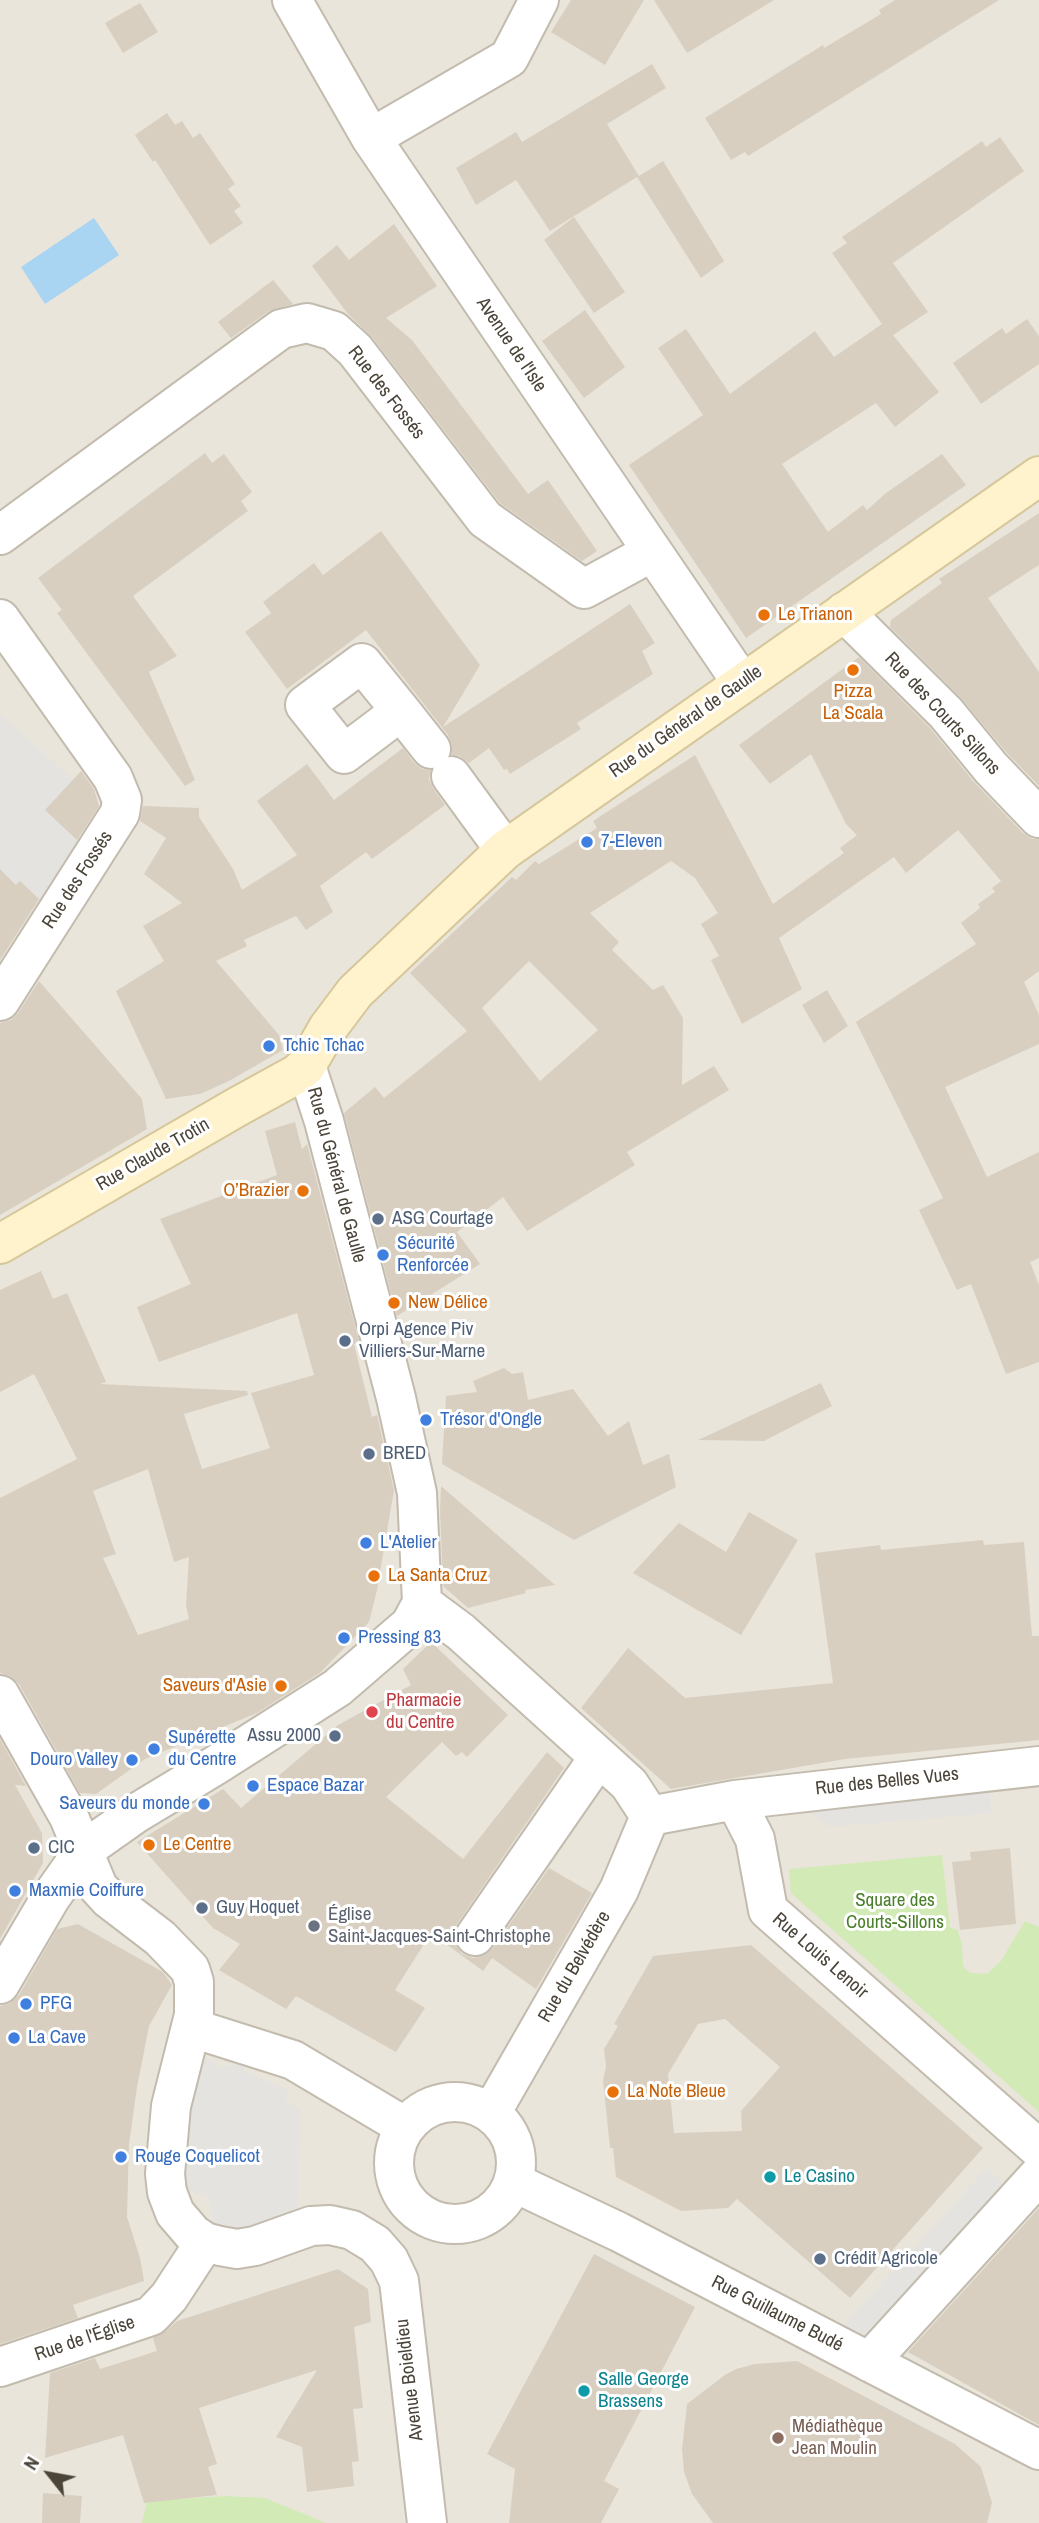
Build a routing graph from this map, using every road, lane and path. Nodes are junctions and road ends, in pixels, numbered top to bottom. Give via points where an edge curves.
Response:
1 (292, 0) edge
2 (529, 6) edge
3 (371, 138) junction
4 (1039, 476) edge
5 (0, 535) edge
6 (652, 552) junction
7 (844, 612) junction
8 (0, 618) edge
9 (742, 683) junction
10 (401, 711) dead end
11 (1039, 818) edge
12 (505, 850) junction
13 (0, 1001) edge
14 (306, 1066) junction
15 (0, 1244) edge
16 (422, 1603) junction
17 (0, 1695) edge
18 (599, 1757) junction
19 (1039, 1766) edge
20 (735, 1800) junction
21 (650, 1816) junction
22 (84, 1850) junction
23 (475, 1937) dead end
24 (0, 1984) edge
25 (193, 2022) junction
26 (491, 2113) junction
27 (404, 2126) junction
28 (1039, 2149) edge
29 (1039, 2175) edge
30 (513, 2182) junction
31 (412, 2207) junction
32 (205, 2242) junction
33 (374, 2244) junction
34 (869, 2362) junction
35 (0, 2367) edge
36 (1039, 2450) edge
37 (427, 2523) edge

1 - 3 street, Avenue de l'Isle
2 - 3 street via 509,58
3 - 6 street, Avenue de l'Isle
4 - 7 main road, Rue du Général de Gaulle
5 - 6 street, Rue des Fossés via 281,329 307,323 334,331 355,350 485,519 584,589
6 - 9 street, Avenue de l'Isle
7 - 9 main road, Rue du Général de Gaulle
7 - 11 street, Rue des Courts Sillons via 946,713
8 - 13 street, Rue des Fossés via 113,778 122,800 120,813
9 - 12 main road, Rue du Général de Gaulle
10 - 12 street
12 - 14 main road, Rue du Général de Gaulle via 355,992
14 - 15 main road, Rue Claude Trotin
14 - 16 street, Rue du Général de Gaulle via 324,1121 417,1493
16 - 18 street via 471,1640
16 - 22 street via 410,1625 337,1688
17 - 22 street
18 - 21 street via 629,1784
18 - 23 street
19 - 20 street, Rue des Belles Vues
20 - 21 street
20 - 28 street, Rue Louis Lenoir via 755,1839 768,1910
21 - 26 street, Rue du Belvédère via 619,1890
22 - 24 street
22 - 25 street via 98,1887 190,1969
25 - 27 street via 293,2060
25 - 32 street via 171,2106 165,2174 175,2213
26 - 27 street via 455,2101 418,2112
26 - 30 street via 505,2126 513,2144
27 - 31 street via 393,2162 396,2182
29 - 34 street
30 - 31 street via 491,2213 473,2221 435,2222
30 - 34 street, Rue Guillaume Budé
31 - 33 street
32 - 33 street via 237,2249 311,2226 330,2225 352,2230
32 - 35 street, Rue de l'Église via 151,2316
33 - 37 street, Avenue Boieldieu via 399,2281
34 - 36 street, Rue Guillaume Budé

